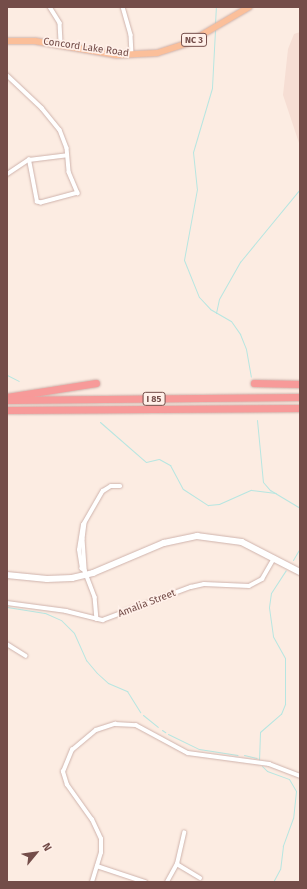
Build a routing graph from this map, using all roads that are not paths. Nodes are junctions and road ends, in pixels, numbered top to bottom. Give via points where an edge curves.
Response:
1 (50, 7) edge
2 (123, 7) edge
3 (249, 7) edge
4 (7, 41) edge
5 (61, 45) junction
6 (132, 55) junction
7 (7, 75) edge
8 (67, 155) junction
9 (29, 160) junction
10 (7, 175) edge
11 (96, 383) dead end
12 (254, 383) dead end
13 (300, 384) edge
14 (7, 396) edge
15 (300, 397) edge
16 (7, 400) edge
17 (300, 408) edge
18 (9, 411) edge
19 (120, 486) dead end
20 (274, 557) junction
21 (300, 572) edge
22 (85, 573) junction
23 (7, 575) edge
24 (7, 602) edge
25 (97, 619) junction
26 (7, 644) edge
27 (26, 656) dead end
28 (300, 776) edge
29 (184, 833) dead end
30 (177, 864) junction
31 (97, 866) junction
32 (200, 878) dead end
33 (92, 882) edge
34 (145, 882) edge
35 (167, 882) edge

1 - 5 street via 60,24
2 - 6 street via 131,35
3 - 6 main road, Concord Lake Road / NC 3 via 187,44 157,53
4 - 5 main road, Concord Lake Road / NC 3
5 - 6 main road, Concord Lake Road / NC 3
7 - 8 street via 58,126 65,140
8 - 9 street
8 - 9 street via 69,172 78,193 41,203 37,202
9 - 10 street
11 - 14 highway
12 - 13 highway
15 - 16 highway, I 85
17 - 18 highway, I 85
19 - 22 street via 111,486 103,492 79,538 82,569
20 - 21 main road
20 - 22 main road via 242,542 197,536 164,543
20 - 25 street, Amalia Street via 262,579 249,586 198,586 116,616
22 - 23 main road via 58,580
22 - 25 street via 95,597
24 - 25 street, Amalia Street via 66,610
26 - 27 street
28 - 31 street via 268,764 188,753 136,725 125,723 103,727 72,750 63,772 67,786 100,835 102,845
29 - 30 street
30 - 32 street
30 - 35 street
31 - 33 street
31 - 34 street

